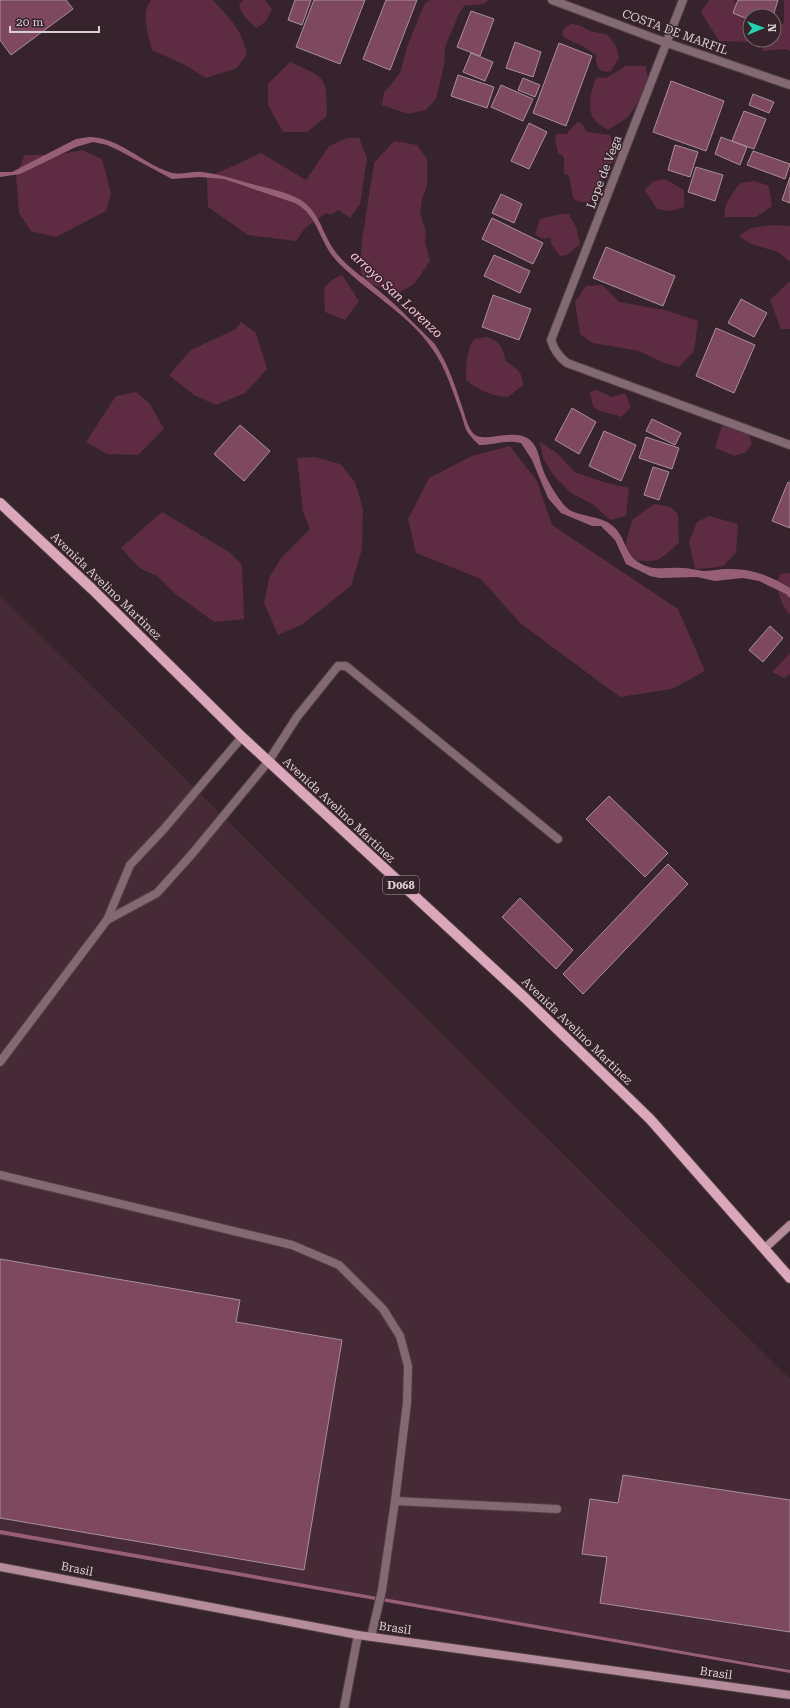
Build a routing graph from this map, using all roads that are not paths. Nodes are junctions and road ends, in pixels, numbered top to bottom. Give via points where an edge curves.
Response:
1 (552, 0) edge
2 (683, 0) edge
3 (667, 43) junction
4 (790, 85) edge
5 (790, 445) edge
6 (0, 504) edge
7 (242, 737) junction
8 (268, 762) junction
9 (558, 839) dead end
10 (107, 920) junction
11 (0, 1062) edge
12 (0, 1175) edge
13 (790, 1225) edge
14 (765, 1248) junction
15 (790, 1278) edge
16 (395, 1501) junction
17 (557, 1510) dead end
18 (0, 1567) edge
19 (358, 1634) junction
20 (371, 1636) junction
21 (790, 1695) edge
22 (344, 1708) edge

1 - 3 street, COSTA DE MARFIL
2 - 3 street, Lope de Vega
3 - 4 street, COSTA DE MARFIL
3 - 5 street, Lope de Vega via 552,340 556,352 567,363
6 - 7 main road, Avenida Avelino Martinez / D068 via 92,589
7 - 8 main road, Avenida Avelino Martinez / D068
7 - 10 street via 130,865
8 - 9 street via 297,718 338,666 346,666
8 - 10 street via 157,893
8 - 14 main road, Avenida Avelino Martinez / D068 via 525,998 650,1119
10 - 11 street
12 - 16 street via 292,1245 340,1265 383,1309 400,1336 408,1366 407,1403
13 - 14 main road
14 - 15 main road, Avenida Avelino Martinez / D068
16 - 17 street
16 - 20 street via 382,1590
18 - 19 main road, Brasil
19 - 20 main road, Brasil
19 - 22 street
20 - 21 main road, Brasil

